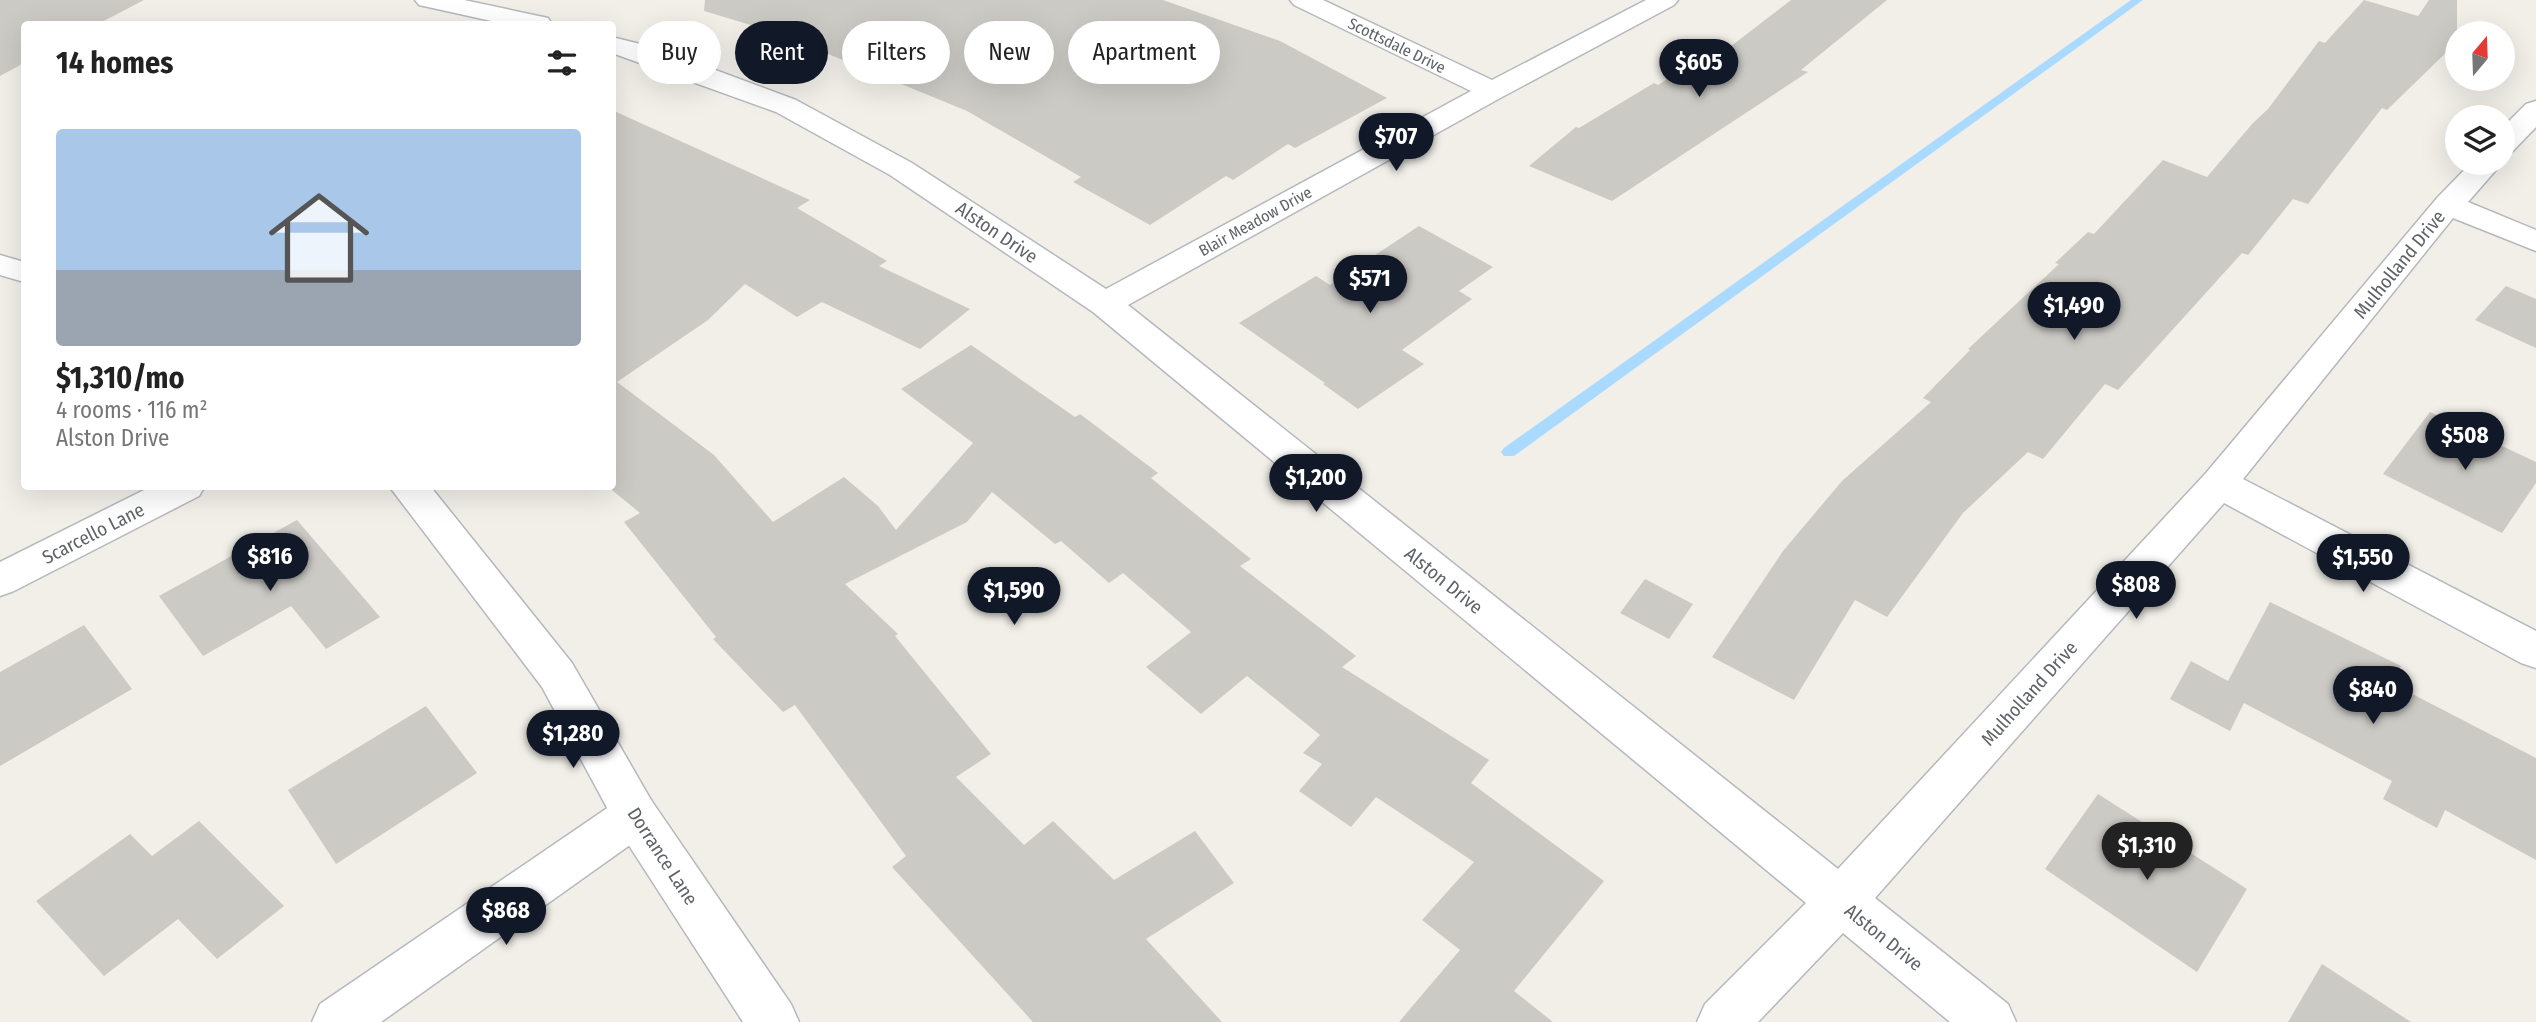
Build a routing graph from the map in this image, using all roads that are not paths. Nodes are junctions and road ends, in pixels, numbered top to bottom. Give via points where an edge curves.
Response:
1 (428, 0) edge
2 (1303, 0) edge
3 (1665, 0) edge
4 (525, 21) edge
5 (616, 46) edge
6 (1492, 91) junction
7 (2536, 110) edge
8 (2515, 132) edge
9 (2476, 175) edge
10 (2448, 205) junction
11 (2536, 241) edge
12 (0, 265) edge
13 (21, 271) edge
14 (1105, 304) junction
15 (2219, 483) junction
16 (178, 490) edge
17 (411, 490) edge
18 (0, 580) edge
19 (2536, 650) edge
20 (635, 815) junction
21 (1840, 902) junction
22 (338, 1022) edge
23 (773, 1022) edge
24 (1723, 1022) edge
25 (1990, 1022) edge

1 - 4 street
2 - 6 street, Scottsdale Drive
3 - 6 street, Blair Meadow Drive
5 - 14 street, Alston Drive via 786,106 901,169
6 - 14 street, Blair Meadow Drive
7 - 8 street
9 - 10 street, Mulholland Drive
10 - 11 street
10 - 15 street, Mulholland Drive
12 - 13 street
14 - 21 street, Alston Drive
15 - 19 street
15 - 21 street, Mulholland Drive
16 - 18 street, Scarcello Lane
17 - 20 street, Dorrance Lane via 557,675
20 - 22 street
20 - 23 street, Dorrance Lane
21 - 24 street, Mulholland Drive
21 - 25 street, Alston Drive

